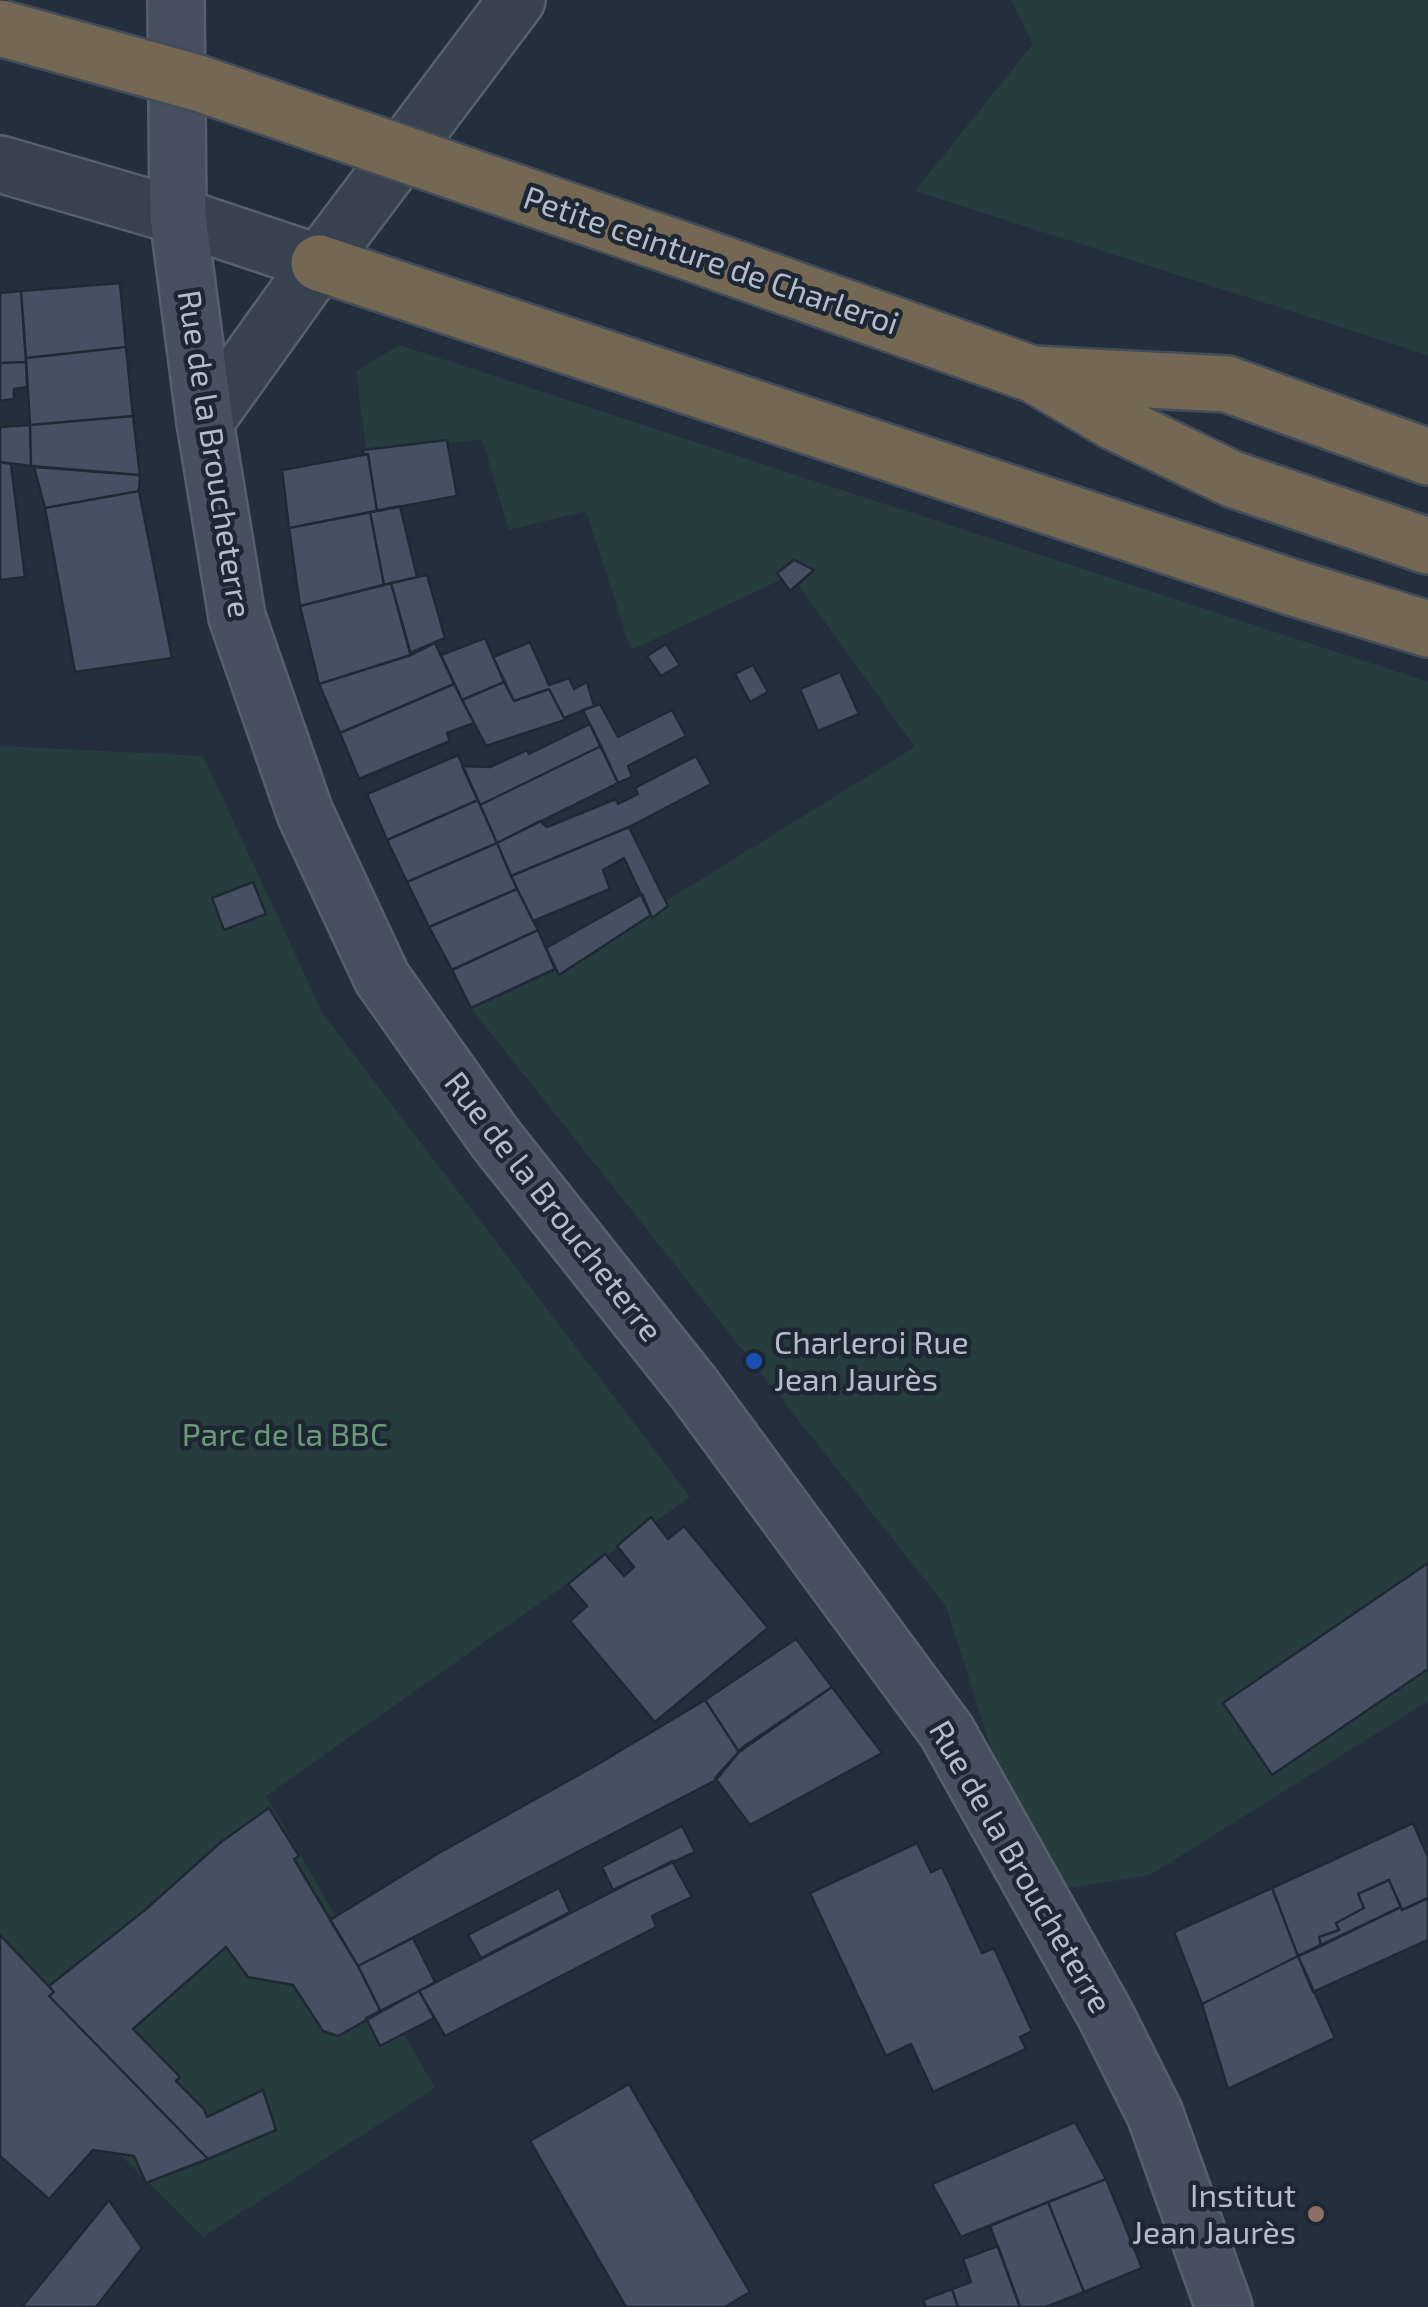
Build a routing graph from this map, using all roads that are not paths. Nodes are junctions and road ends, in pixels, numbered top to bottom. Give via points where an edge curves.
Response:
1 (176, 0) edge
2 (517, 0) edge
3 (0, 28) edge
4 (0, 164) edge
5 (178, 216) junction
6 (319, 263) junction
7 (1032, 374) junction
8 (205, 422) junction
9 (1428, 457) edge
10 (1428, 546) edge
11 (1428, 630) edge
12 (1224, 2307) edge

1 - 5 main road, Rue de la Broucheterre
2 - 6 street
3 - 7 highway, Petite ceinture de Charleroi, bridge via 198,83
4 - 5 street
5 - 6 street
5 - 8 main road, Rue de la Broucheterre
6 - 8 street
6 - 11 highway
7 - 9 highway, Petite ceinture de Charleroi via 1227,384
7 - 10 highway via 1232,479
8 - 12 main road, Rue de la Broucheterre via 237,617 306,813 382,978 495,1138 693,1387 947,1732 1155,2114

